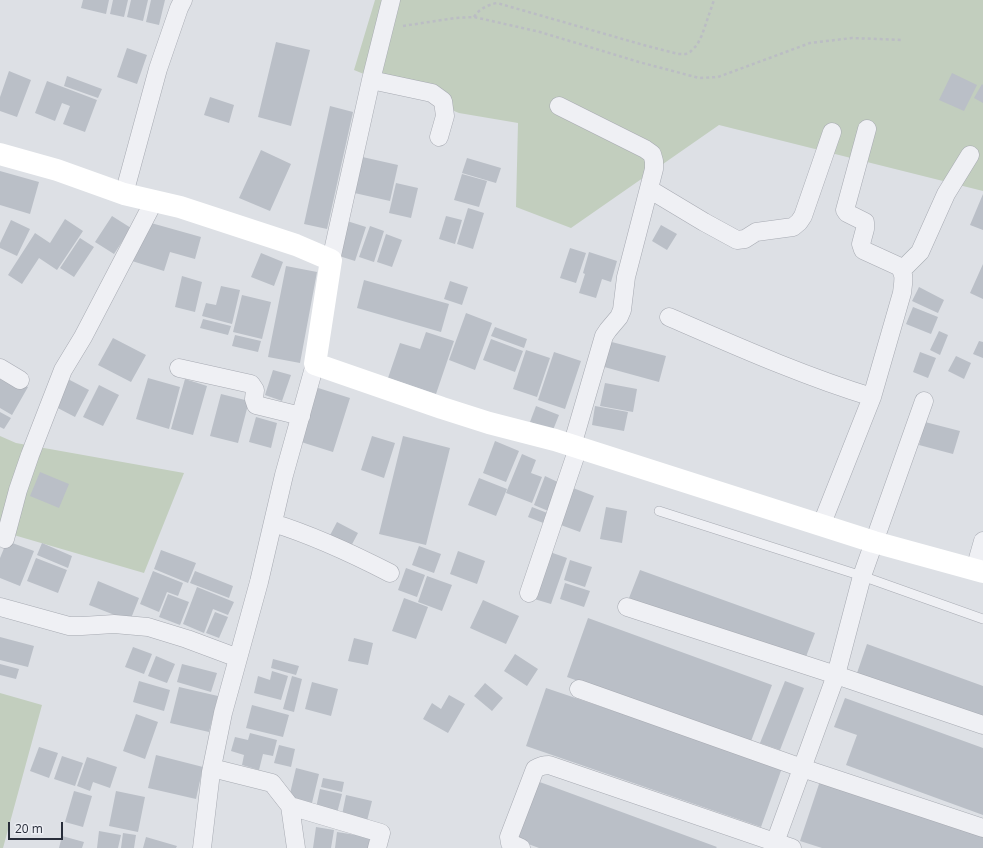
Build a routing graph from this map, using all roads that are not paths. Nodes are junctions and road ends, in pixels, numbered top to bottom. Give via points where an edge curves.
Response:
1 (183, 0) edge
2 (391, 0) edge
3 (371, 80) junction
4 (559, 106) dead end
5 (867, 129) dead end
6 (832, 132) dead end
7 (439, 137) dead end
8 (0, 154) edge
9 (970, 155) dead end
10 (649, 189) junction
11 (124, 194) junction
12 (154, 201) junction
13 (331, 260) junction
14 (902, 270) junction
15 (669, 317) dead end
16 (315, 364) junction
17 (0, 368) edge
18 (179, 368) dead end
19 (20, 380) dead end
20 (872, 397) junction
21 (924, 402) dead end
22 (301, 416) junction
23 (575, 447) junction
24 (659, 511) dead end
25 (273, 523) junction
26 (821, 526) junction
27 (5, 539) dead end
28 (983, 541) edge
29 (874, 542) junction
30 (979, 570) edge
31 (390, 573) dead end
32 (862, 576) junction
33 (529, 592) dead end
34 (0, 607) edge
35 (627, 607) dead end
36 (983, 619) edge
37 (238, 658) junction
38 (836, 675) junction
39 (579, 689) dead end
40 (983, 725) edge
41 (212, 768) junction
42 (802, 768) junction
43 (290, 806) junction
44 (983, 828) edge
45 (774, 845) edge
46 (202, 848) edge
47 (296, 848) edge
48 (377, 848) edge
49 (521, 848) edge
50 (792, 848) edge

1 - 11 street via 158,69
2 - 3 street
3 - 7 street via 432,93 443,101 445,116
3 - 13 street
4 - 10 street via 652,154 654,169
5 - 14 street via 845,210 864,222 865,229 860,244 863,250
6 - 10 street via 803,216 793,227 756,232 745,239 737,240
8 - 11 street via 57,170
9 - 14 street via 946,194 920,252
10 - 23 street via 626,277 622,310 604,336
11 - 12 street
12 - 13 street via 289,243
12 - 27 street via 63,370 30,455
13 - 16 street
14 - 20 street via 902,293
15 - 20 street via 834,386
16 - 22 street
16 - 23 street via 442,408
17 - 19 street
18 - 22 street via 251,384 255,390 256,405
20 - 26 street
21 - 29 street
22 - 25 street
23 - 26 street
23 - 33 street
24 - 32 lane
25 - 31 street via 339,547
25 - 37 street
26 - 29 street
28 - 30 street
29 - 30 street
29 - 32 street
32 - 36 lane
32 - 38 street
34 - 37 street via 69,626 114,624 148,627
35 - 38 street
37 - 41 street via 223,712
38 - 40 street
38 - 42 street
39 - 42 street
41 - 43 street via 272,783
41 - 46 street
42 - 44 street
42 - 45 street
43 - 47 street
43 - 48 street via 381,833
45 - 49 street via 544,765 535,770 509,837 510,843
45 - 50 street

